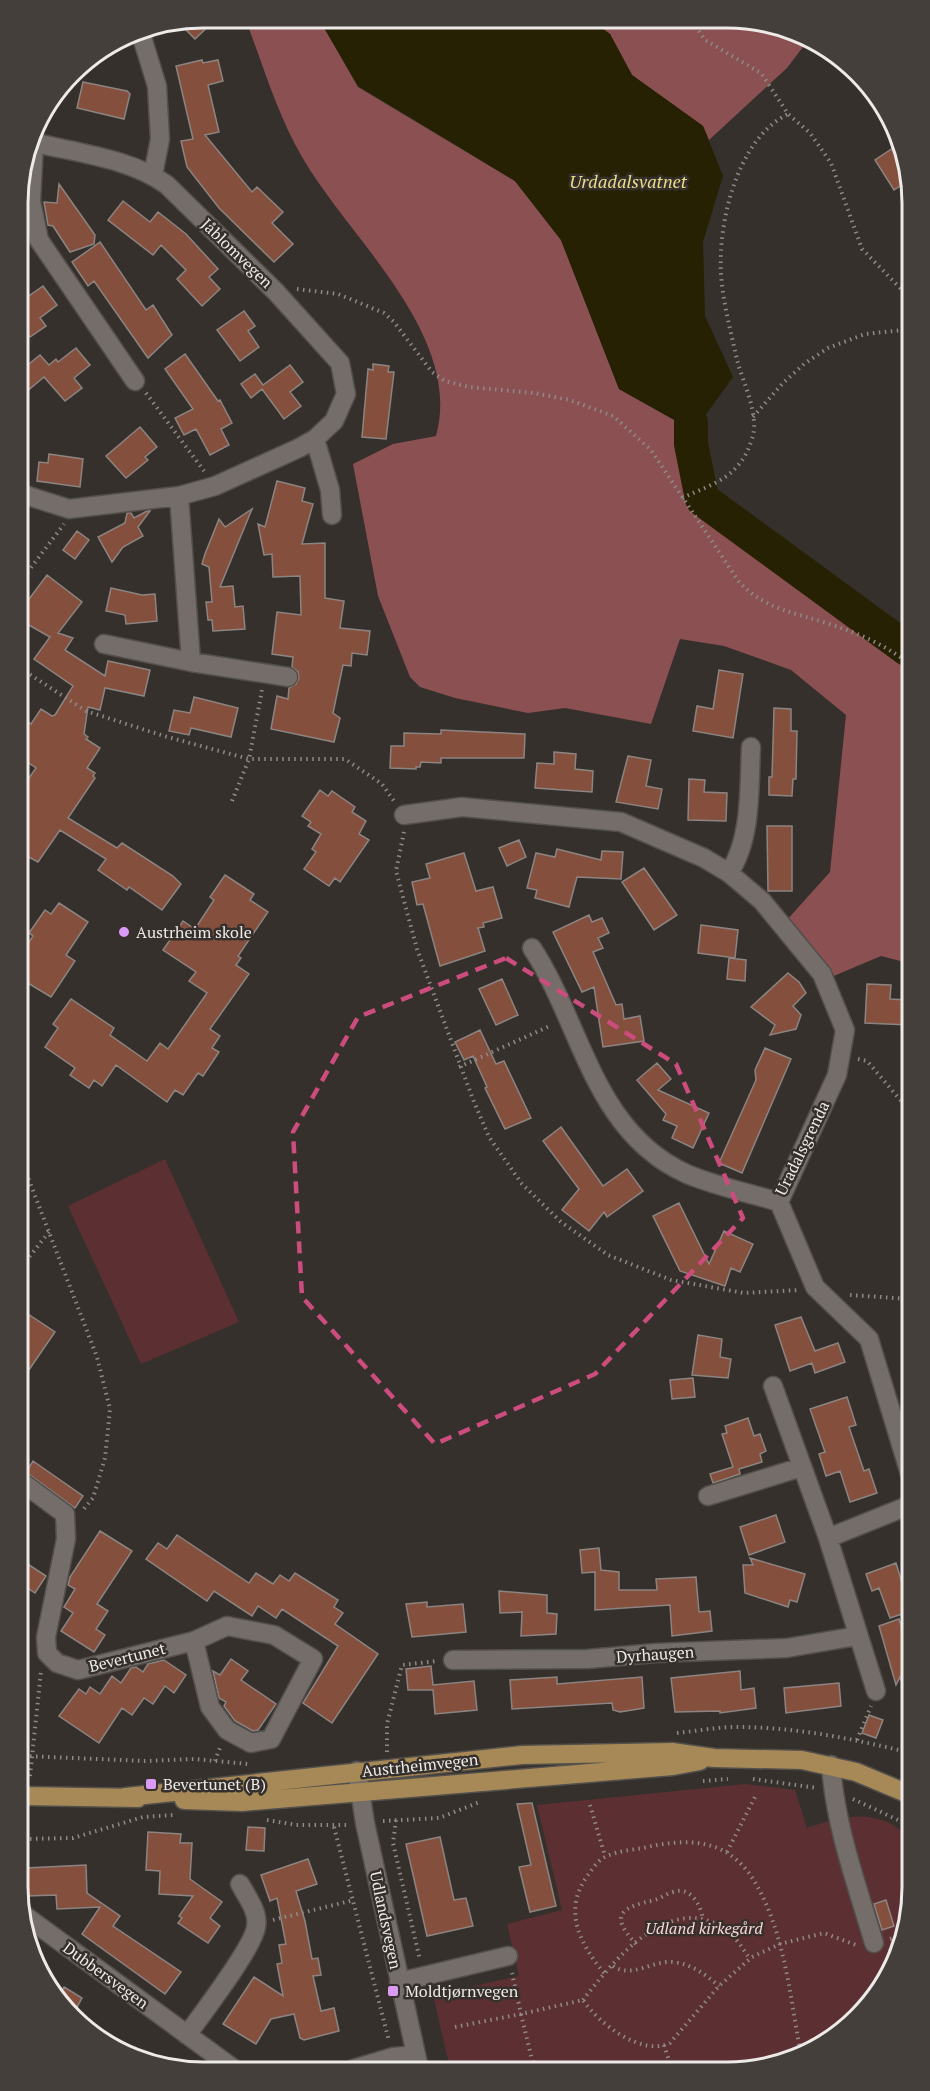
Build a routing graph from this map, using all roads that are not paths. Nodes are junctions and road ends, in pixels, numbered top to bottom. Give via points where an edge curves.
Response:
1 (143, 40) edge
2 (39, 144) edge
3 (32, 168) edge
4 (153, 175) junction
5 (135, 381) road end
6 (315, 439) junction
7 (179, 496) junction
8 (29, 497) edge
9 (332, 515) dead end
10 (104, 644) dead end
11 (191, 662) junction
12 (288, 677) dead end
13 (751, 747) dead end
14 (404, 815) road end
15 (729, 873) junction
16 (532, 948) dead end
17 (779, 1202) junction
18 (773, 1386) dead end
19 (901, 1445) edge
20 (802, 1467) junction
21 (28, 1487) edge
22 (708, 1496) dead end
23 (901, 1509) edge
24 (828, 1538) junction
25 (857, 1636) junction
26 (194, 1641) junction
27 (453, 1660) road end
28 (876, 1691) road end
29 (714, 1758) junction
30 (831, 1765) junction
31 (357, 1771) junction
32 (901, 1790) edge
33 (361, 1794) junction
34 (28, 1796) edge
35 (126, 1797) junction
36 (240, 1884) dead end
37 (32, 1921) edge
38 (874, 1943) road end
39 (508, 1956) road end
40 (399, 1982) junction
41 (187, 2035) junction
42 (224, 2062) edge
43 (376, 2062) edge
44 (417, 2062) edge

1 - 4 street via 158,86 160,139
2 - 4 street, Jåblomvegen
3 - 5 street, Jåblomvegen via 31,201 39,240
4 - 6 street, Jåblomvegen via 276,292 340,363 346,394 334,421
6 - 7 street, Jåblomvegen via 215,486
6 - 9 street via 330,490
7 - 8 street, Jåblomvegen via 69,509
7 - 11 street
10 - 11 street
11 - 12 street
13 - 15 street via 744,836 740,855
14 - 15 street, Uradalsgrenda via 462,807 621,822
15 - 17 street, Uradalsgrenda via 762,901 822,974 845,1030 837,1075
16 - 17 street, Uradalsgrenda via 548,973 601,1093 631,1134 687,1174
17 - 19 street via 814,1287 869,1339
18 - 20 street
20 - 22 street
20 - 24 street
21 - 26 street, Bevertunet via 65,1514 66,1530 46,1637 47,1653 57,1663 78,1670
23 - 24 street
24 - 25 street
25 - 27 street, Dyrhaugen via 787,1648 588,1659
25 - 28 street
26 - 26 street, Bevertunet via 227,1626 274,1635 313,1659 271,1739 251,1743 227,1730 210,1707
29 - 30 main road, Austrheimvegen via 802,1760
29 - 31 main road, Austrheimvegen via 672,1752 522,1755
29 - 33 main road, Austrheimvegen via 674,1766
30 - 32 main road, Austrheimvegen
30 - 38 street via 842,1835
31 - 33 street, Udlandsvegen
31 - 35 main road, Austrheimvegen
33 - 35 main road, Austrheimvegen via 242,1802
33 - 40 street, Udlandsvegen
34 - 35 main road, Austrheimvegen
36 - 41 street via 255,1913 256,1928 248,1946
37 - 41 street, Dubbersvegen
39 - 40 street
40 - 44 street, Udlandsvegen
41 - 42 street, Dubbersvegen
43 - 44 street via 393,2057

